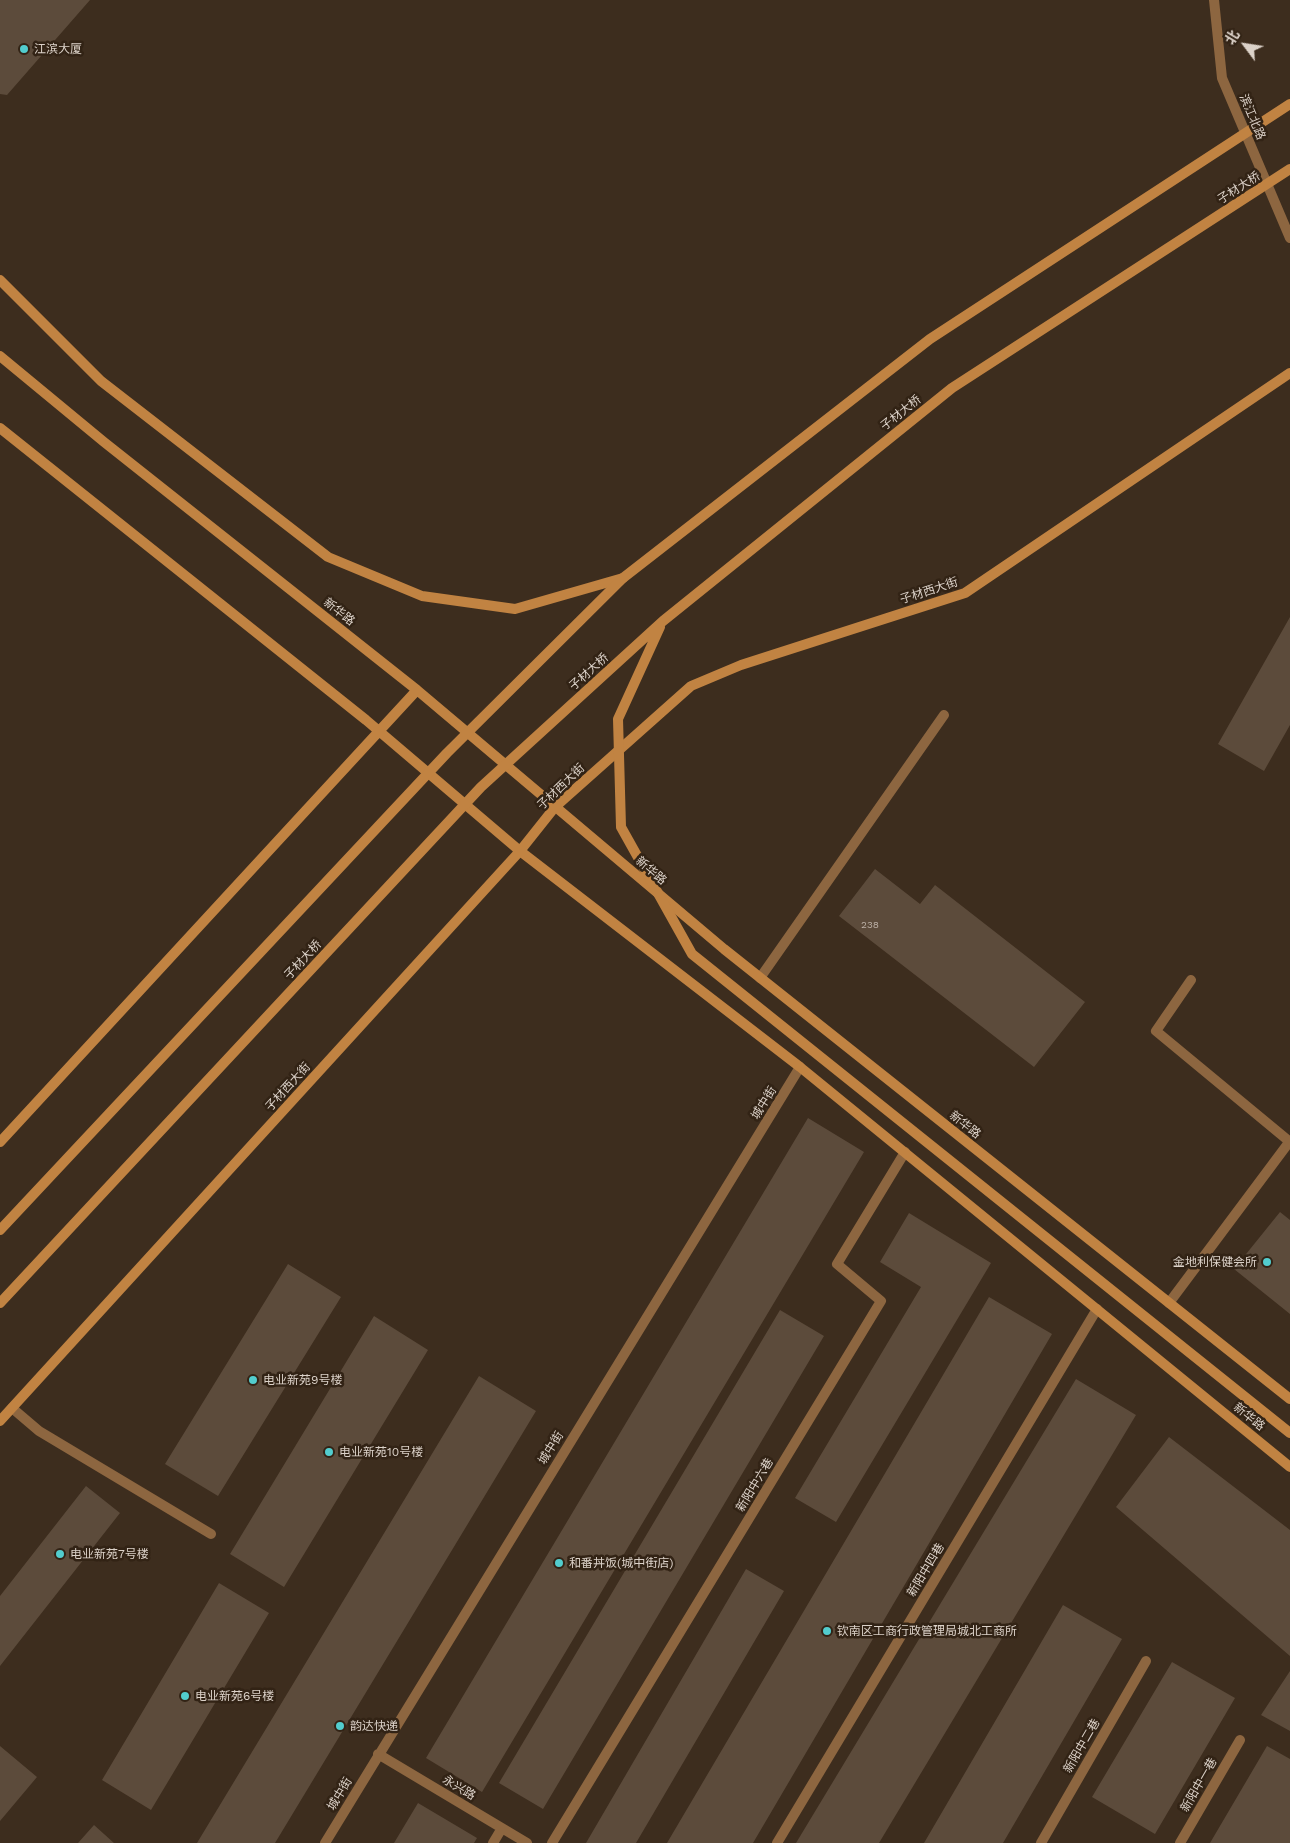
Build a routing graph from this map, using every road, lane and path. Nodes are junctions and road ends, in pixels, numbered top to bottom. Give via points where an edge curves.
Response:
1 (1214, 0) edge
2 (1290, 104) edge
3 (1290, 169) edge
4 (1290, 238) edge
5 (0, 280) edge
6 (0, 356) edge
7 (1290, 373) edge
8 (0, 428) edge
9 (623, 578) junction
10 (663, 621) junction
11 (418, 690) junction
12 (944, 715) dead end
13 (379, 732) junction
14 (555, 807) junction
15 (520, 851) junction
16 (760, 978) junction
17 (1191, 980) dead end
18 (800, 1067) junction
19 (0, 1142) edge
20 (1290, 1142) edge
21 (905, 1152) junction
22 (0, 1230) edge
23 (0, 1303) edge
24 (1169, 1303) junction
25 (1097, 1309) junction
26 (1290, 1399) edge
27 (12, 1408) junction
28 (0, 1421) edge
29 (1290, 1433) edge
30 (1290, 1467) edge
31 (211, 1534) dead end
32 (1146, 1661) dead end
33 (1240, 1740) dead end
34 (378, 1754) junction
35 (502, 1828) junction
36 (325, 1843) edge
37 (493, 1843) edge
38 (527, 1843) edge
39 (552, 1843) edge
40 (777, 1843) edge
41 (1041, 1843) edge
42 (1180, 1843) edge

1 - 4 street, 滨江北路 via 1222,78
2 - 9 main road, bridge via 930,339
3 - 10 main road, 子材大桥, bridge via 952,388
5 - 9 main road via 101,381 328,557 422,596 515,609
6 - 11 main road, 新华路
7 - 14 main road, 子材西大街 via 965,593 741,665 691,686
8 - 13 main road, 新华路
9 - 22 main road, bridge via 447,753
10 - 23 main road, 子材大桥, bridge via 481,787
10 - 29 main road, bridge via 618,719 620,827 692,954
11 - 13 main road
11 - 14 main road, 新华路
12 - 16 street
13 - 15 main road, 新华路
13 - 19 main road
14 - 15 main road, 子材西大街
14 - 16 main road, 新华路
15 - 18 main road, 新华路
15 - 27 main road, 子材西大街
16 - 24 main road, 新华路
17 - 20 street via 1156,1031
18 - 21 main road, 新华路
18 - 34 street, 城中街
20 - 24 street
21 - 25 main road, 新华路
21 - 39 street, 新阳中六巷 via 837,1264 881,1301
24 - 26 main road, 新华路
25 - 30 main road, 新华路
25 - 40 street, 新阳中四巷
27 - 28 main road, 子材西大街
27 - 31 street via 39,1431
32 - 41 street, 新阳中二巷
33 - 42 street, 新阳中一巷
34 - 35 street, 永兴路
34 - 36 street, 城中街
35 - 37 street
35 - 38 street, 永兴路

